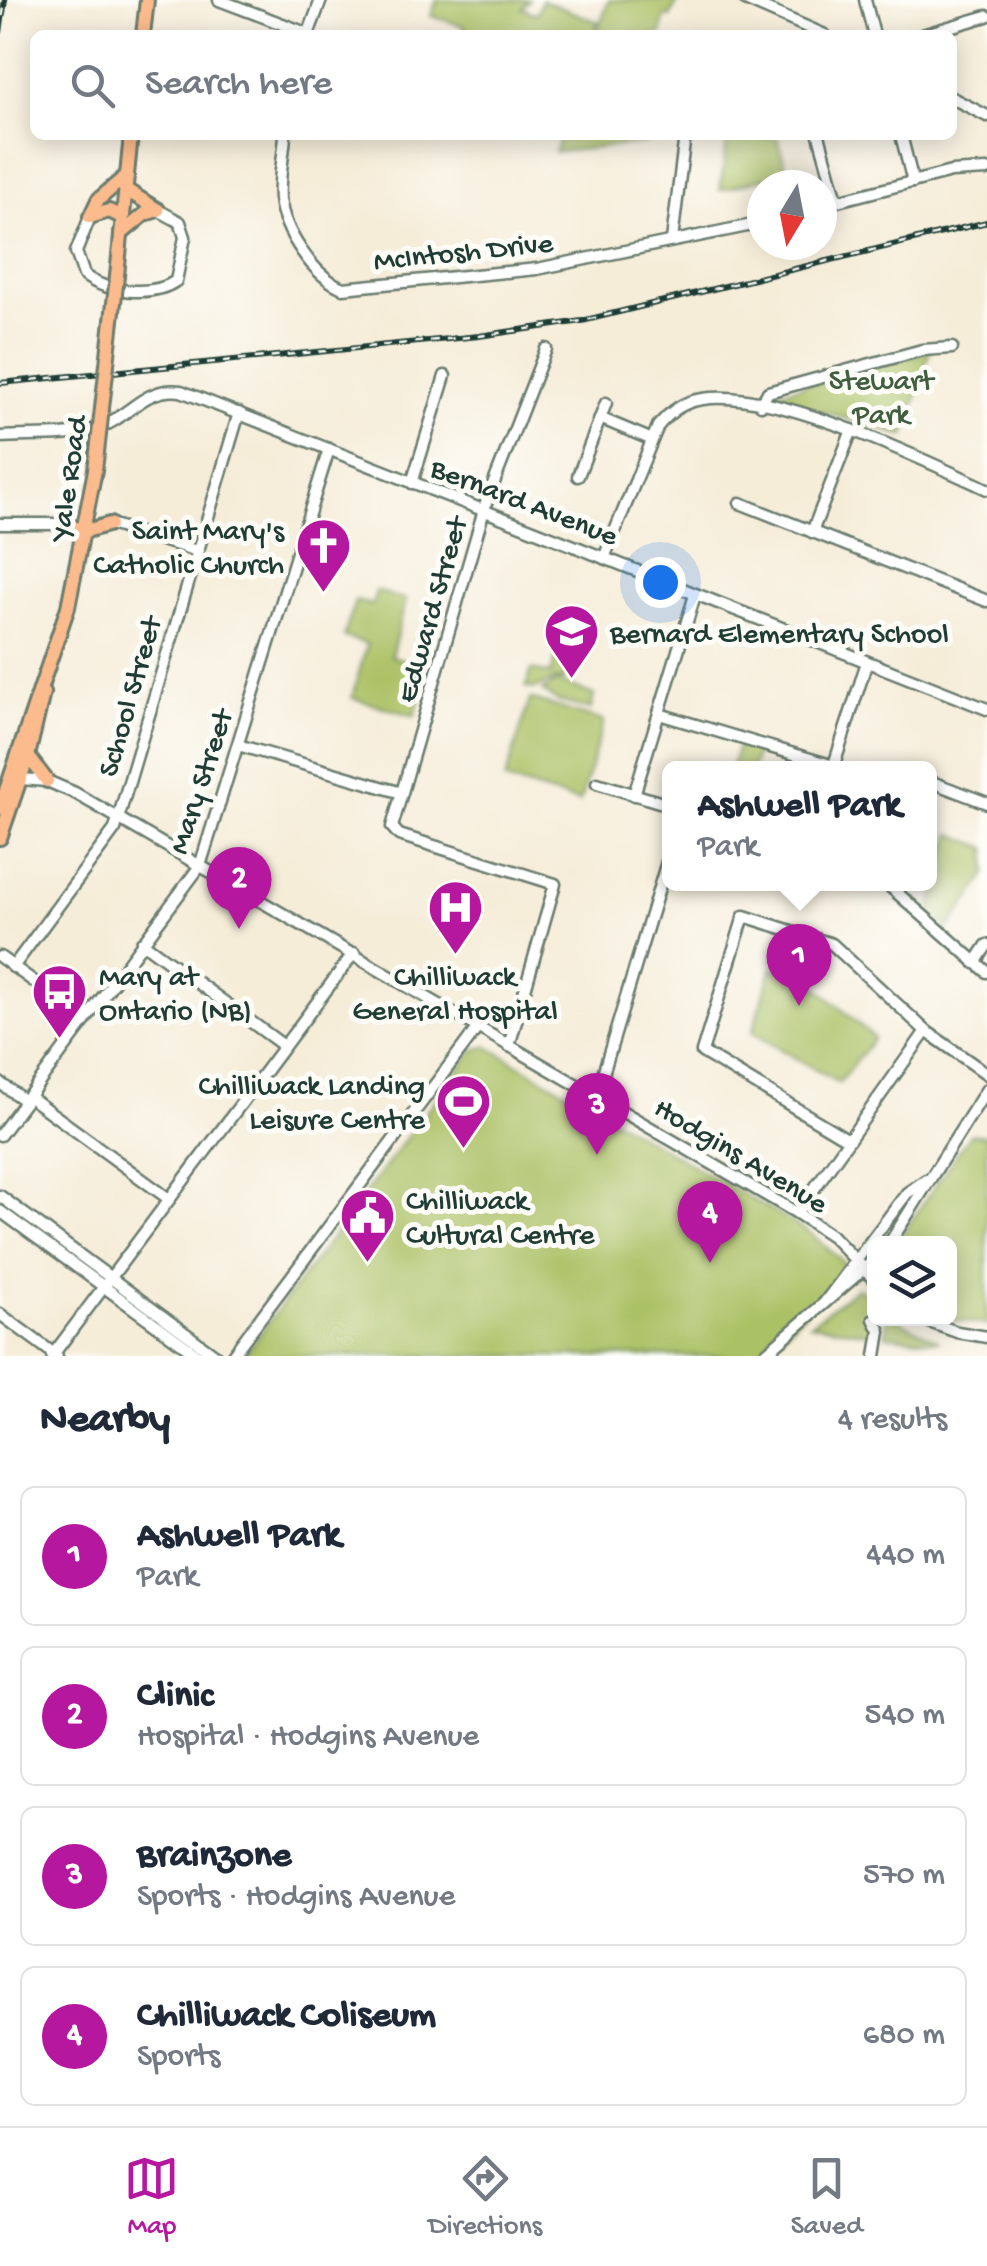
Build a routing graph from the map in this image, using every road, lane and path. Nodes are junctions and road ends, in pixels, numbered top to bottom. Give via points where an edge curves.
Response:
1 (147, 0) edge
2 (219, 0) edge
3 (320, 0) edge
4 (745, 0) edge
5 (865, 0) edge
6 (987, 16) edge
7 (144, 30) edge
8 (298, 30) edge
9 (309, 30) edge
10 (814, 30) edge
11 (873, 30) edge
12 (939, 30) edge
13 (957, 101) edge
14 (987, 116) edge
15 (131, 140) edge
16 (286, 140) edge
17 (684, 140) edge
18 (820, 140) edge
19 (902, 140) edge
20 (987, 170) edge
21 (126, 182) junction
22 (914, 182) junction
23 (838, 200) joint
24 (158, 210) junction
25 (122, 216) junction
26 (90, 217) junction
27 (747, 225) edge
28 (121, 234) junction
29 (672, 240) junction
30 (952, 348) dead end
31 (546, 349) dead end
32 (445, 376) dead end
33 (606, 403) dead end
34 (761, 405) junction
35 (239, 413) junction
36 (602, 419) junction
37 (852, 430) junction
38 (0, 437) edge
39 (650, 439) junction
40 (329, 449) junction
41 (578, 476) dead end
42 (412, 483) junction
43 (987, 488) edge
44 (740, 502) dead end
45 (90, 505) junction
46 (485, 511) junction
47 (0, 524) edge
48 (62, 524) junction
49 (110, 524) junction
50 (86, 532) junction
51 (812, 532) junction
52 (197, 551) junction
53 (604, 558) junction
54 (695, 595) junction
55 (987, 602) edge
56 (867, 662) junction
57 (48, 670) junction
58 (987, 709) edge
59 (659, 714) junction
60 (238, 745) junction
61 (28, 756) junction
62 (814, 761) edge
63 (836, 761) edge
64 (47, 781) junction
65 (10, 783) edge
66 (597, 783) dead end
67 (937, 784) edge
68 (402, 793) junction
69 (634, 795) junction
70 (662, 803) edge
71 (987, 803) edge
72 (0, 808) edge
73 (119, 818) junction
74 (0, 838) edge
75 (200, 866) junction
76 (662, 878) edge
77 (896, 891) edge
78 (142, 942) junction
79 (987, 946) edge
80 (354, 953) junction
81 (0, 957) edge
82 (974, 963) junction
83 (13, 966) junction
84 (987, 972) edge
85 (86, 1019) junction
86 (478, 1027) junction
87 (926, 1031) junction
88 (284, 1046) junction
89 (509, 1046) junction
90 (987, 1074) edge
91 (0, 1082) edge
92 (987, 1089) edge
93 (596, 1096) junction
94 (27, 1099) junction
95 (0, 1135) edge
96 (848, 1138) junction
97 (926, 1180) junction
98 (0, 1196) edge
99 (170, 1200) junction
100 (0, 1211) edge
101 (797, 1213) junction
102 (895, 1236) edge
103 (866, 1264) edge
104 (108, 1282) junction
105 (0, 1314) edge
106 (877, 1326) edge
107 (940, 1326) edge
108 (987, 1336) edge
109 (55, 1355) edge
110 (198, 1356) edge
111 (216, 1356) edge
112 (232, 1356) edge
113 (764, 1356) edge
114 (876, 1356) edge

1 - 7 main road
2 - 8 street
3 - 9 street
4 - 10 street
5 - 11 street
6 - 12 street
13 - 14 street
15 - 21 main road, Yale Road
16 - 29 street, McIntosh Drive via 280,197 288,228 316,266 343,288 537,269
17 - 29 street
18 - 23 street
19 - 22 street
20 - 22 street
21 - 24 main road
21 - 25 main road, Yale Road
21 - 26 main road via 98,200
22 - 23 street
24 - 26 street via 180,222 185,236 176,281 154,290 111,288 84,275 76,252
24 - 28 main road
25 - 26 main road via 109,211
25 - 28 main road, Yale Road
27 - 29 street, McIntosh Drive
28 - 45 main road, Yale Road, bridge
30 - 34 street via 922,350 768,392
31 - 46 street, Edward Street
32 - 42 street
33 - 36 street
34 - 37 street
34 - 39 street via 698,400 673,410
35 - 38 street, Bernard Avenue via 167,390 88,431
35 - 40 street, Bernard Avenue
35 - 52 street, School Street
36 - 39 street
36 - 41 street
37 - 43 street
37 - 51 street
39 - 53 street
40 - 42 street, Bernard Avenue
40 - 60 street, Mary Street
42 - 46 street, Bernard Avenue
44 - 51 street
45 - 48 main road
45 - 49 main road
45 - 50 main road, Yale Road
46 - 53 street, Bernard Avenue
46 - 68 street, Edward Street
47 - 48 street
48 - 50 main road
49 - 50 main road
49 - 52 street
50 - 57 main road, Yale Road
51 - 55 street
52 - 73 street, School Street
53 - 54 street, Bernard Avenue
54 - 56 street, Bernard Avenue
54 - 59 street
56 - 58 street, Bernard Avenue
56 - 63 street
57 - 61 main road, Yale Road
57 - 65 main road, Yale Road
59 - 62 street
59 - 69 street
60 - 68 street
60 - 75 street, Mary Street
61 - 64 main road
61 - 65 main road, Yale Road
64 - 65 street, Hodgins Avenue
64 - 73 street, Hodgins Avenue
65 - 72 main road, Yale Road
65 - 74 main road, Yale Road
66 - 69 street
67 - 71 street
68 - 89 street, Edward Street via 393,830 554,884
69 - 70 street
73 - 75 street, Hodgins Avenue
73 - 83 street, School Street
75 - 78 street, Mary Street
75 - 80 street, Hodgins Avenue
76 - 93 street
77 - 82 street
78 - 85 street, Mary Street
78 - 88 street
79 - 82 street
80 - 86 street, Hodgins Avenue
80 - 88 street
81 - 83 street
82 - 84 street
83 - 85 street
85 - 94 street, Mary Street
86 - 89 street, Hodgins Avenue
86 - 112 street
87 - 90 street
87 - 96 street
87 - 96 street via 832,944 744,916 702,1052
88 - 99 street
89 - 93 street, Hodgins Avenue
91 - 94 street
92 - 97 street
93 - 101 street, Hodgins Avenue
94 - 95 street, Mary Street
94 - 99 street
96 - 101 street
97 - 102 street
97 - 103 street via 908,1192
98 - 104 street
99 - 104 street
100 - 104 street
101 - 103 street, Hodgins Avenue
103 - 113 street
104 - 109 street
104 - 110 street
104 - 111 street
105 - 109 street
106 - 114 street
107 - 108 street

